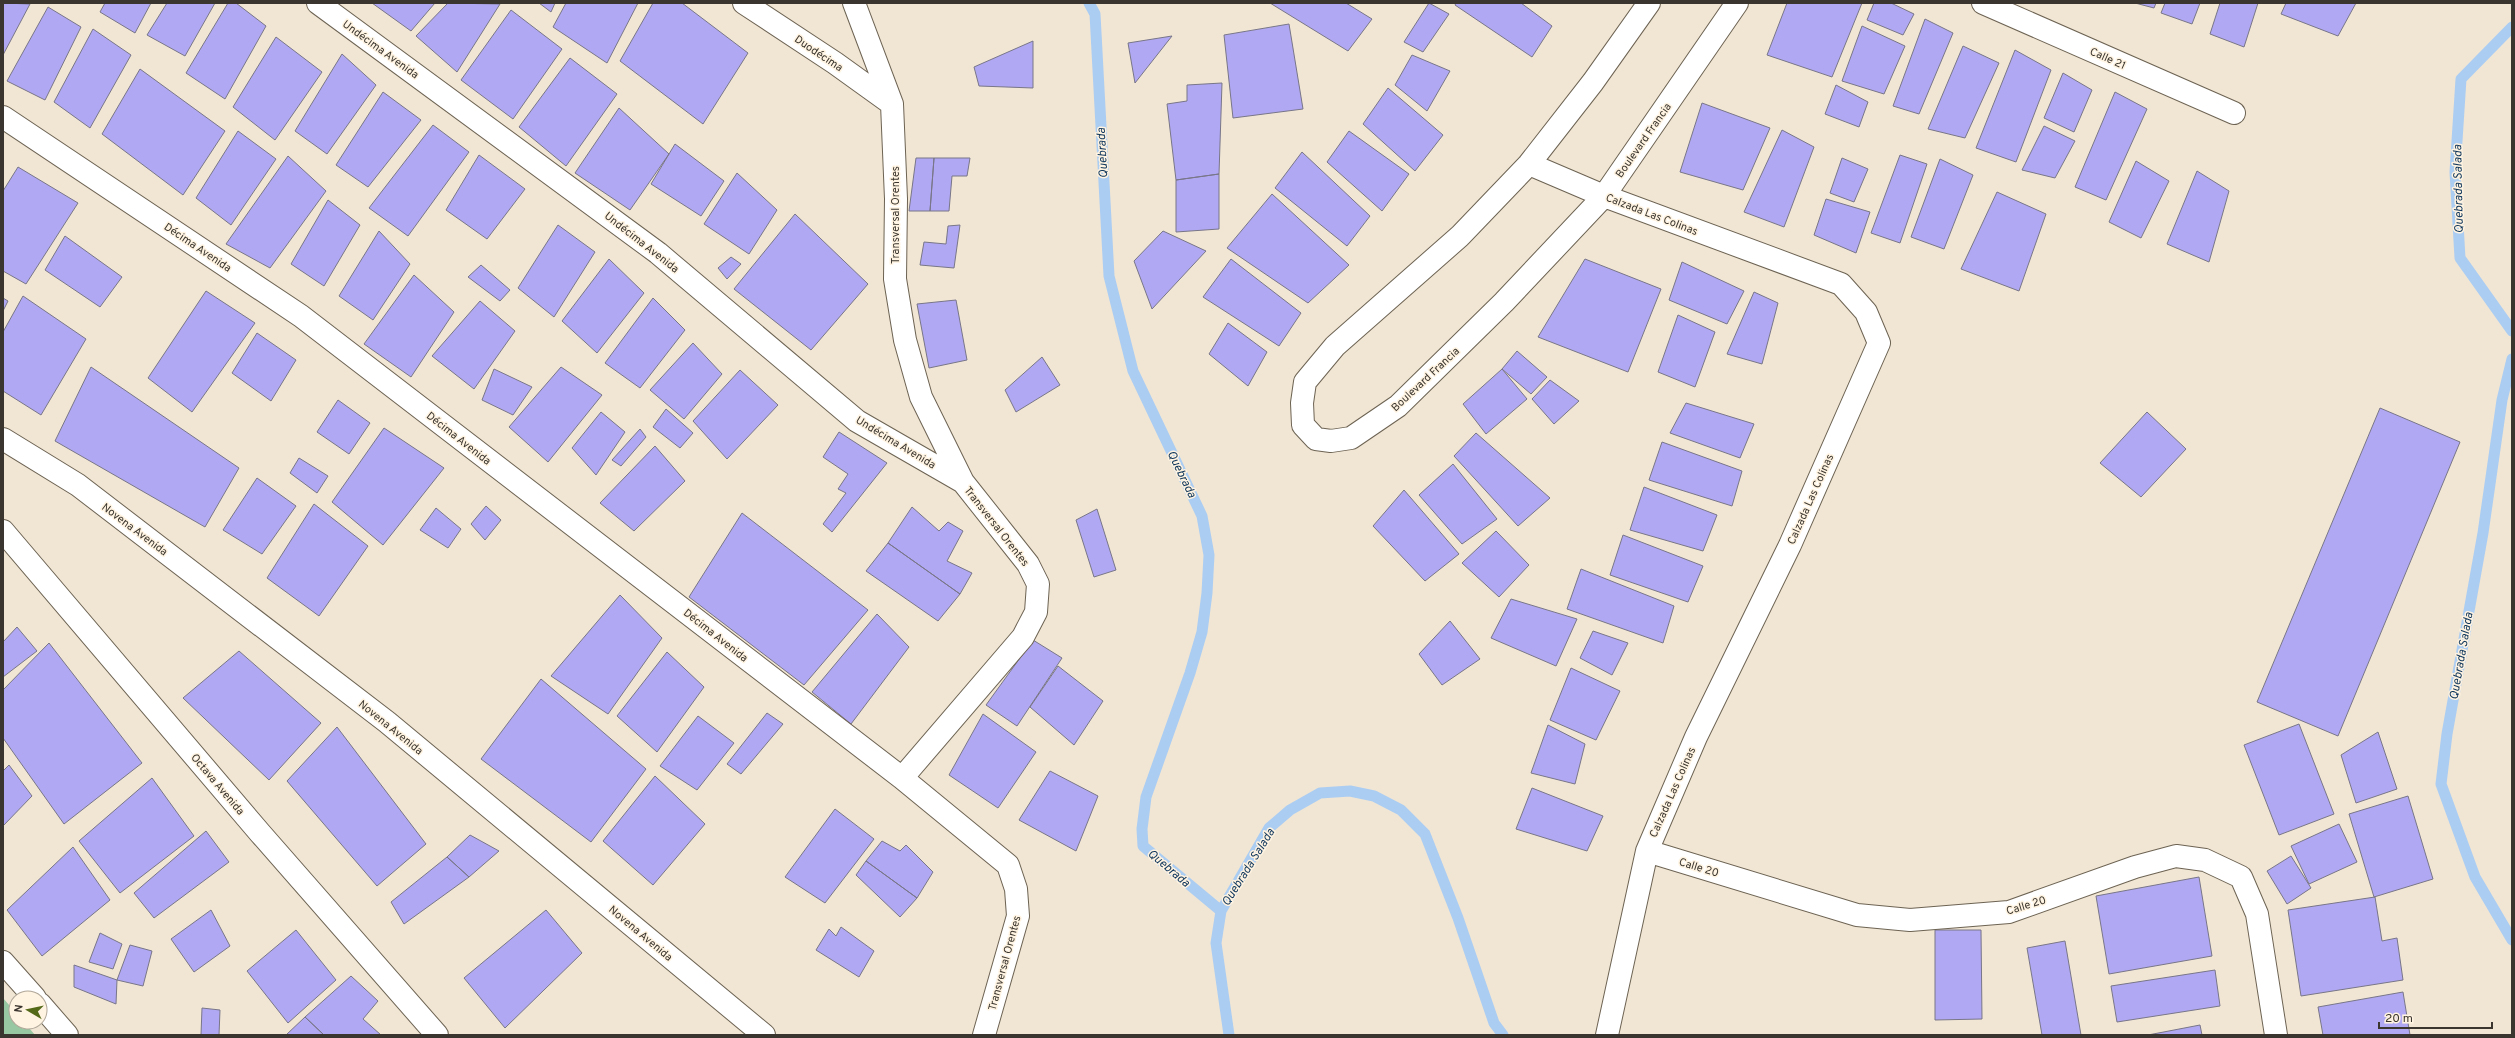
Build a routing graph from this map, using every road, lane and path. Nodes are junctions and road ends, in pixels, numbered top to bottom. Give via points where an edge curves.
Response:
1 (318, 3) edge
2 (744, 3) edge
3 (854, 3) edge
4 (1649, 3) edge
5 (1737, 3) edge
6 (1983, 3) edge
7 (892, 104) junction
8 (2234, 113) dead end
9 (3, 117) edge
10 (1529, 164) junction
11 (1604, 196) junction
12 (3, 439) edge
13 (963, 482) junction
14 (3, 531) edge
15 (902, 778) junction
16 (1647, 851) junction
17 (3, 962) edge
18 (27, 990) edge
19 (48, 1013) edge
20 (67, 1035) edge
21 (437, 1035) edge
22 (764, 1035) edge
23 (984, 1035) edge
24 (1607, 1035) edge
25 (2276, 1035) edge

1 - 13 street, Undécima Avenida via 658,253 857,421
2 - 7 street, Duodécima
3 - 7 street, Transversal Orentes
4 - 10 street, Boulevard Francia via 1593,82
5 - 11 street, Boulevard Francia
6 - 8 street, Calle 21
7 - 13 street, Transversal Orentes via 896,199 895,279 905,340 921,397
9 - 15 street, Décima Avenida via 301,316
10 - 11 street, Calzada Las Colinas
10 - 11 street, Boulevard Francia via 1460,236 1334,346 1305,382 1302,403 1303,425 1316,439 1331,441 1352,438 1398,406 1449,358
11 - 16 street, Calzada Las Colinas via 1841,284 1866,312 1879,343 1790,545 1696,737
12 - 22 street, Novena Avenida via 78,485 387,722
13 - 15 street, Transversal Orentes via 1028,564 1038,584 1036,612 1023,637
14 - 21 street, Octava Avenida via 260,833
15 - 23 street, Transversal Orentes via 1008,865 1016,889 1018,916
16 - 24 street, Calzada Las Colinas
16 - 25 street, Calle 20 via 1857,915 1910,920 2009,912 2135,866 2176,856 2205,860 2241,877 2257,914
17 - 18 street
19 - 20 street

